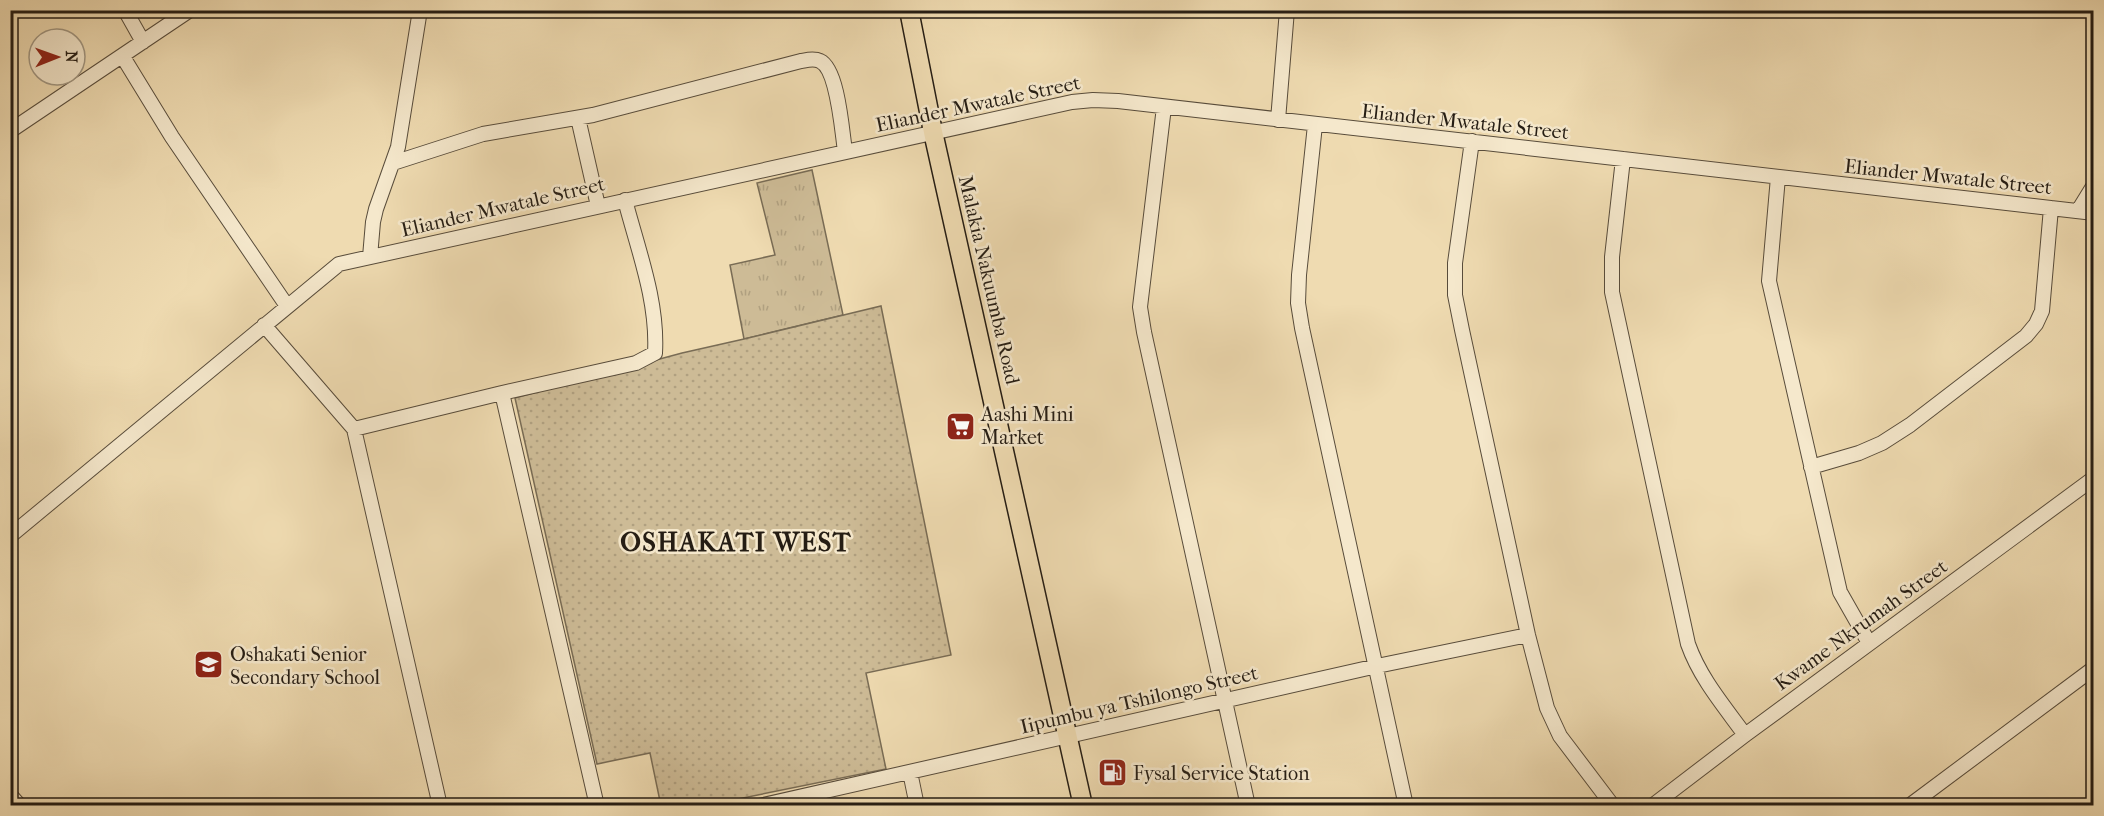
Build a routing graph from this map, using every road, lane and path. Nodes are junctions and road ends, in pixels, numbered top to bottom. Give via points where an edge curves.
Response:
1 (124, 10) edge
2 (190, 10) edge
3 (420, 10) edge
4 (909, 10) edge
5 (1287, 10) edge
6 (143, 42) junction
7 (123, 57) junction
8 (1164, 107) junction
9 (578, 118) junction
10 (1278, 120) junction
11 (1315, 124) junction
12 (10, 131) edge
13 (933, 132) junction
14 (1472, 141) junction
15 (845, 151) junction
16 (1623, 159) junction
17 (393, 163) junction
18 (1778, 177) junction
19 (2094, 185) edge
20 (625, 200) junction
21 (598, 206) junction
22 (2051, 208) junction
23 (2078, 211) junction
24 (2094, 213) edge
25 (370, 257) junction
26 (287, 306) junction
27 (264, 326) junction
28 (502, 393) junction
29 (354, 429) junction
30 (1811, 467) junction
31 (2094, 478) edge
32 (10, 536) edge
33 (1527, 635) junction
34 (1869, 643) junction
35 (1377, 666) junction
36 (2094, 668) edge
37 (1224, 701) junction
38 (1745, 735) junction
39 (1068, 736) junction
40 (910, 772) junction
41 (10, 795) edge
42 (761, 805) edge
43 (20, 806) edge
44 (440, 806) edge
45 (597, 806) edge
46 (917, 806) edge
47 (1083, 806) edge
48 (1248, 806) edge
49 (1406, 806) edge
50 (1613, 806) edge
51 (1652, 806) edge
52 (1909, 806) edge

1 - 6 street
2 - 6 street
3 - 17 street
4 - 13 main road, Malakia Nakuumba Road
5 - 10 street
6 - 7 street
7 - 12 street
7 - 26 street via 172,137
8 - 10 street, Eliander Mwatale Street
8 - 13 street, Eliander Mwatale Street via 1093,100
8 - 37 street via 1140,307
9 - 15 street via 815,59 828,68 834,84
9 - 17 street via 483,134
9 - 21 street
10 - 11 street, Eliander Mwatale Street
11 - 14 street, Eliander Mwatale Street
11 - 35 street via 1298,303
13 - 15 street, Eliander Mwatale Street
13 - 39 main road, Malakia Nakuumba Road
14 - 16 street, Eliander Mwatale Street
14 - 33 street via 1455,263 1455,295
15 - 20 street, Eliander Mwatale Street
16 - 18 street, Eliander Mwatale Street
16 - 38 street via 1612,257 1614,303 1688,644 1703,678
17 - 25 street via 374,216
18 - 22 street, Eliander Mwatale Street
18 - 30 street via 1769,281
19 - 23 street
20 - 21 street, Eliander Mwatale Street
20 - 28 street via 651,298 656,353 636,363
21 - 25 street, Eliander Mwatale Street
22 - 23 street, Eliander Mwatale Street
22 - 30 street via 2042,311 2026,336 1882,443
23 - 24 street, Eliander Mwatale Street
25 - 26 street, Eliander Mwatale Street via 339,264
26 - 27 street, Eliander Mwatale Street
27 - 29 street
27 - 32 street, Eliander Mwatale Street
28 - 29 street
28 - 45 street
29 - 44 street
30 - 34 street via 1840,592
31 - 34 street, Kwame Nkrumah Street
33 - 35 street, Iipumbu ya Tshilongo Street
33 - 50 street via 1552,723
34 - 38 street, Kwame Nkrumah Street
35 - 37 street, Iipumbu ya Tshilongo Street
35 - 49 street
36 - 52 street
37 - 39 street, Iipumbu ya Tshilongo Street
37 - 48 street
38 - 51 street, Kwame Nkrumah Street
39 - 40 street, Iipumbu ya Tshilongo Street
39 - 47 main road, Malakia Nakuumba Road
40 - 42 street, Iipumbu ya Tshilongo Street
40 - 46 street
41 - 43 street

